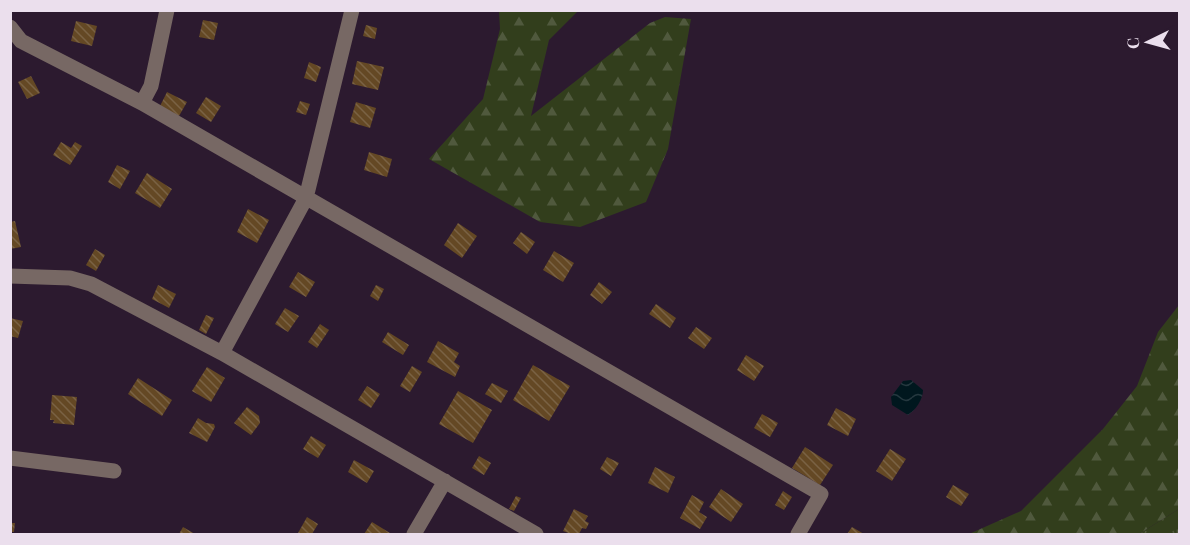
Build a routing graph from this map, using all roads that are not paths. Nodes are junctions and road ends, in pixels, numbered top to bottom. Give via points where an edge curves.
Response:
1 (167, 10) edge
2 (352, 10) edge
3 (10, 27) edge
4 (142, 103) junction
5 (306, 198) junction
6 (10, 276) edge
7 (222, 353) junction
8 (10, 458) edge
9 (114, 471) dead end
10 (445, 481) junction
11 (414, 534) edge
12 (536, 534) edge
13 (798, 534) edge

1 - 4 street via 151,86
2 - 5 street
3 - 4 street via 21,41
4 - 5 street
5 - 7 street
5 - 13 street via 821,494
6 - 7 street via 70,278 91,284
7 - 10 street
8 - 9 street
10 - 11 street
10 - 12 street

